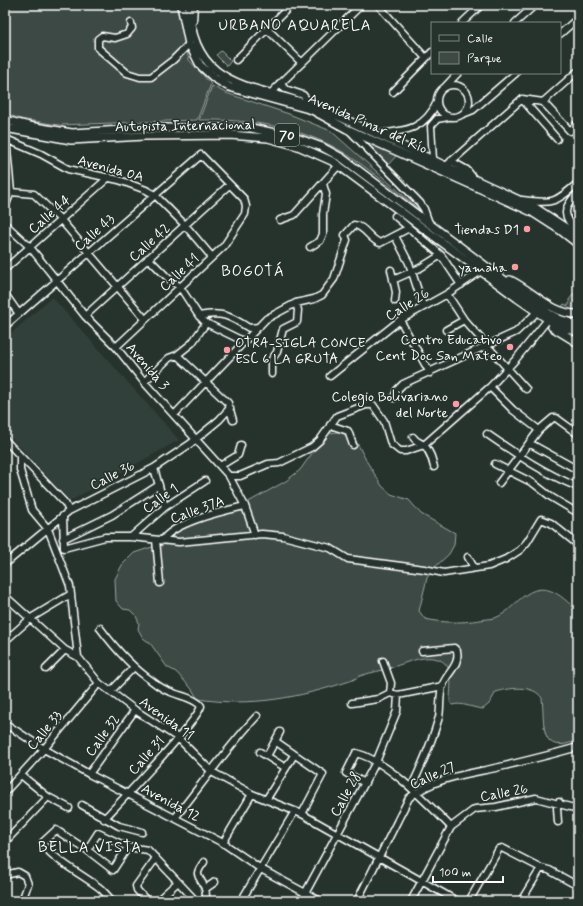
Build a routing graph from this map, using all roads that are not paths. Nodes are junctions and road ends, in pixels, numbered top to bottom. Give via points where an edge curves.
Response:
1 (181, 5) edge
2 (189, 5) edge
3 (194, 5) edge
4 (291, 5) edge
5 (361, 5) edge
6 (378, 5) edge
7 (481, 5) edge
8 (535, 5) edge
9 (578, 18) edge
10 (463, 22) edge
11 (516, 22) edge
12 (131, 23) dead end
13 (267, 29) junction
14 (561, 33) edge
15 (191, 42) junction
16 (431, 54) edge
17 (423, 55) dead end
18 (236, 60) dead end
19 (302, 63) junction
20 (578, 71) edge
21 (454, 74) edge
22 (515, 74) edge
23 (280, 83) junction
24 (443, 88) junction
25 (393, 92) dead end
26 (271, 93) junction
27 (522, 99) junction
28 (437, 102) junction
29 (542, 102) junction
30 (310, 104) junction
31 (462, 114) junction
32 (449, 117) junction
33 (5, 120) edge
34 (578, 123) edge
35 (5, 128) edge
36 (347, 129) junction
37 (376, 134) junction
38 (6, 139) junction
39 (557, 139) dead end
40 (433, 160) junction
41 (449, 164) junction
42 (339, 165) junction
43 (109, 177) junction
44 (578, 183) edge
45 (323, 184) junction
46 (229, 185) junction
47 (11, 192) junction
48 (578, 194) edge
49 (154, 195) junction
50 (519, 200) junction
51 (5, 207) edge
52 (395, 216) dead end
53 (61, 220) junction
54 (280, 220) dead end
55 (429, 223) junction
56 (5, 224) edge
57 (185, 225) junction
58 (408, 228) junction
59 (578, 235) edge
60 (395, 236) junction
61 (578, 244) edge
62 (30, 247) junction
63 (310, 247) dead end
64 (89, 252) junction
65 (441, 254) junction
66 (212, 257) junction
67 (148, 258) junction
68 (5, 269) edge
69 (391, 270) dead end
70 (481, 271) junction
71 (412, 272) junction
72 (497, 274) junction
73 (393, 280) junction
74 (56, 281) junction
75 (461, 284) junction
76 (118, 286) junction
77 (180, 287) junction
78 (502, 287) junction
79 (5, 294) edge
80 (447, 294) junction
81 (395, 301) dead end
82 (296, 303) junction
83 (423, 306) junction
84 (19, 314) junction
85 (578, 314) edge
86 (534, 315) junction
87 (85, 316) junction
88 (199, 316) junction
89 (145, 319) junction
90 (400, 320) junction
91 (464, 320) junction
92 (206, 323) junction
93 (546, 323) junction
94 (578, 325) edge
95 (5, 326) edge
96 (260, 326) junction
97 (446, 330) dead end
98 (578, 332) edge
99 (245, 342) junction
100 (578, 343) edge
101 (485, 346) junction
102 (116, 347) junction
103 (177, 355) junction
104 (506, 369) junction
105 (430, 373) junction
106 (272, 374) dead end
107 (330, 376) dead end
108 (206, 381) junction
109 (144, 382) junction
110 (490, 387) junction
111 (526, 389) dead end
112 (394, 398) dead end
113 (230, 408) junction
114 (175, 414) junction
115 (233, 420) dead end
116 (330, 425) junction
117 (540, 430) junction
118 (487, 434) dead end
119 (578, 434) edge
120 (413, 437) dead end
121 (197, 438) junction
122 (5, 440) edge
123 (530, 443) junction
124 (241, 445) dead end
125 (424, 445) junction
126 (353, 446) dead end
127 (519, 456) junction
128 (20, 457) junction
129 (495, 464) dead end
130 (220, 466) junction
131 (434, 467) dead end
132 (154, 468) junction
133 (509, 469) junction
134 (578, 470) edge
135 (229, 476) junction
136 (205, 481) dead end
137 (499, 483) dead end
138 (159, 485) junction
139 (578, 487) edge
140 (245, 506) junction
141 (165, 507) junction
142 (69, 511) junction
143 (578, 513) edge
144 (63, 516) junction
145 (48, 529) junction
146 (255, 535) junction
147 (131, 537) junction
148 (63, 539) junction
149 (159, 541) junction
150 (577, 544) dead end
151 (64, 548) junction
152 (57, 551) junction
153 (468, 557) dead end
154 (5, 564) edge
155 (474, 568) junction
156 (160, 583) dead end
157 (71, 594) junction
158 (5, 596) edge
159 (31, 618) junction
160 (100, 628) dead end
161 (5, 641) edge
162 (65, 650) junction
163 (422, 651) dead end
164 (78, 657) junction
165 (383, 661) dead end
166 (134, 667) junction
167 (46, 669) dead end
168 (99, 682) junction
169 (443, 686) junction
170 (111, 691) junction
171 (390, 693) junction
172 (398, 695) junction
173 (352, 703) dead end
174 (135, 710) junction
175 (257, 716) dead end
176 (7, 728) edge
177 (280, 732) dead end
178 (178, 738) junction
179 (275, 741) junction
180 (578, 747) edge
181 (44, 749) junction
182 (260, 752) dead end
183 (294, 755) junction
184 (267, 756) junction
185 (376, 762) junction
186 (286, 768) junction
187 (212, 772) junction
188 (88, 774) junction
189 (21, 775) junction
190 (365, 783) junction
191 (413, 790) junction
192 (5, 792) edge
193 (128, 793) junction
194 (252, 794) junction
195 (48, 797) junction
196 (266, 800) junction
197 (559, 802) junction
198 (82, 805) dead end
199 (69, 808) dead end
200 (578, 808) edge
201 (295, 811) junction
202 (302, 814) junction
203 (175, 818) junction
204 (104, 819) junction
205 (558, 822) dead end
206 (451, 827) junction
207 (142, 832) dead end
208 (336, 835) junction
209 (5, 842) edge
210 (223, 843) junction
211 (128, 847) junction
212 (87, 850) junction
213 (156, 858) junction
214 (378, 858) junction
215 (204, 862) dead end
216 (541, 868) junction
217 (261, 869) junction
218 (5, 875) edge
219 (422, 880) junction
220 (178, 882) junction
221 (215, 882) dead end
222 (578, 886) edge
223 (206, 889) junction
224 (305, 893) junction
225 (22, 901) edge
226 (112, 901) edge
227 (147, 901) edge
228 (156, 901) edge
229 (196, 901) edge
230 (206, 901) edge
231 (241, 901) edge
232 (301, 901) edge
233 (320, 901) edge
234 (357, 901) edge
235 (410, 901) edge
236 (457, 901) edge
237 (469, 901) edge
238 (521, 901) edge

1 - 15 main road, Avenida Pinar del Río
2 - 15 main road, Avenida Pinar del Río
3 - 15 street
4 - 13 street
5 - 19 street
6 - 17 street
7 - 10 street
8 - 11 street
9 - 14 street
12 - 15 street via 132,28 128,34 115,38 102,36 98,39 98,48 127,73 151,77
13 - 18 street
13 - 19 street
15 - 26 main road, Avenida Pinar del Río via 207,63 222,75 240,84
15 - 36 main road, Avenida Pinar del Río via 200,64 214,78 229,87 312,110
16 - 25 street
19 - 23 street
20 - 29 street
21 - 24 street
22 - 31 street via 474,110
23 - 26 street
23 - 30 street via 285,89 303,95
24 - 28 street
24 - 31 street via 452,85 462,88 468,96 468,106
26 - 30 main road, Avenida Pinar del Río
27 - 29 street
27 - 39 street
27 - 41 street
28 - 32 street via 441,112
28 - 37 street via 430,114 412,129
29 - 34 street via 570,131
30 - 37 main road, Avenida Pinar del Río
31 - 32 street
32 - 40 street via 437,119 431,126
33 - 55 main road, Autopista Internacional / 70 via 72,133 140,128 234,127 277,133 315,144 342,158
35 - 38 street
35 - 42 main road, Autopista Internacional / 70 via 79,141 152,136 256,136 298,146 325,156
36 - 55 street via 420,203
36 - 61 main road, Avenida Pinar del Río via 532,212
37 - 40 main road, Avenida Pinar del Río
38 - 43 street, Avenida 0A via 68,169
38 - 47 street
40 - 41 main road, Avenida Pinar del Río
41 - 50 main road, Avenida Pinar del Río via 475,180
42 - 45 street
42 - 70 main road, Autopista Internacional / 70
43 - 49 street, Avenida 0A via 136,185
43 - 53 street, Calle 44
44 - 50 street via 551,202
45 - 54 street via 294,215
45 - 63 street via 326,194 323,234 320,241
46 - 49 street, Calle 43 via 200,156
46 - 57 street, Calle 42
46 - 66 street, Calle 41 via 244,199 245,214 224,246
47 - 51 street
47 - 53 street via 34,194
48 - 59 street via 566,207 565,214
49 - 57 street, Avenida 0A
49 - 64 street, Calle 43
50 - 59 main road, Avenida Pinar del Río via 547,214
52 - 58 street
53 - 62 street, Calle 44
53 - 64 street
55 - 72 main road, Autopista Internacional / 70
56 - 62 street, Avenida 3
57 - 66 street, Avenida 0A
57 - 67 street, Calle 42
58 - 60 street
58 - 65 street
60 - 71 street
60 - 82 street via 377,243 356,224 345,235 347,240 344,251 334,279 325,291 319,298
62 - 68 street, Calle 44
62 - 74 street, Avenida 3
64 - 74 street, Calle 43
64 - 76 street
65 - 71 street
65 - 75 street
66 - 77 street, Calle 41
67 - 76 street, Calle 42
67 - 77 street
69 - 73 street
70 - 75 street, Calle 26
70 - 78 main road, Autopista Internacional / 70
71 - 73 street
71 - 83 street
72 - 85 main road, Autopista Internacional via 522,285 557,310
72 - 94 main road, Autopista Internacional / 70 via 548,313
73 - 81 street
74 - 84 street, Calle 43
74 - 87 street, Avenida 3
75 - 80 street, Calle 26
76 - 87 street, Calle 42
76 - 89 street
77 - 88 street
77 - 89 street, Calle 41
78 - 86 main road via 513,301
78 - 98 main road, Autopista Internacional / 70 via 556,325
79 - 84 street
80 - 83 street, Calle 26
80 - 91 street
82 - 96 street via 266,319
82 - 106 street via 297,322 283,329 277,352 272,359
83 - 90 street, Calle 26
84 - 95 street, Calle 43
86 - 93 main road
86 - 101 street via 516,332
87 - 102 street, Avenida 3
88 - 92 street
88 - 96 street via 216,313 234,319 248,328
89 - 102 street, Calle 41
90 - 105 street
90 - 107 street, Calle 26
91 - 97 street
91 - 101 street
92 - 99 street
92 - 103 street via 192,343
93 - 100 main road
93 - 104 street
96 - 99 street
99 - 108 street
101 - 104 street
101 - 105 street
102 - 109 street, Avenida 3
103 - 108 street
103 - 109 street via 169,358
104 - 110 street
104 - 111 street
105 - 112 street via 403,384
108 - 113 street via 228,402
108 - 114 street
109 - 114 street, Avenida 3
110 - 117 street via 513,410
110 - 125 street
113 - 115 street
113 - 121 street, Calle 36
114 - 121 street, Avenida 3
116 - 125 street via 337,416 369,404 384,421 392,444 400,451
116 - 126 street via 348,431
116 - 135 street via 320,440 312,446 279,462 240,476
117 - 119 street via 556,418
117 - 123 street
118 - 127 street
120 - 125 street
121 - 130 street, Avenida 3
121 - 132 street, Calle 36
122 - 128 street
123 - 127 street
123 - 134 street
124 - 130 street via 238,455
125 - 131 street via 431,455
127 - 133 street
127 - 139 street
128 - 142 street via 65,503
128 - 145 street via 20,470 32,510
129 - 133 street
130 - 135 street, Avenida 3
132 - 138 street
132 - 142 street, Calle 36
133 - 137 street
133 - 143 street
135 - 140 street, Avenida 3
136 - 141 street, Calle 1
138 - 141 street
138 - 148 street via 112,515
140 - 146 street, Avenida 3
140 - 149 street, Calle 37A via 215,512 168,533
141 - 147 street, Calle 1
142 - 144 street, Calle 36
144 - 145 street, Calle 36
144 - 148 street
145 - 152 street
145 - 154 street, Calle 36
146 - 149 street via 179,542
146 - 155 street via 283,536 330,548 348,559 444,573
147 - 149 street
147 - 151 street via 105,537
148 - 151 street
149 - 156 street
150 - 155 street via 551,523 541,519 520,550 489,566
151 - 152 street
152 - 157 street
153 - 155 street
157 - 159 street
157 - 164 street
158 - 159 street
159 - 161 street
159 - 162 street
160 - 166 street via 112,645
162 - 164 street
162 - 167 street
163 - 169 street via 449,648 457,651 455,666
164 - 168 street, Avenida 11
165 - 171 street via 391,683
166 - 170 street
166 - 178 street, Calle 31 via 169,692 200,704 199,712
168 - 170 street, Avenida 11
168 - 181 street, Calle 33
169 - 172 street
169 - 191 street via 433,737
170 - 174 street, Avenida 11
171 - 172 street
171 - 173 street via 378,699
172 - 185 street, Calle 28 via 397,711
174 - 178 street, Avenida 11
174 - 188 street, Calle 32
175 - 187 street via 233,742
176 - 181 street, Avenida 12
177 - 179 street
178 - 187 street, Avenida 11
178 - 193 street, Calle 31
179 - 183 street
179 - 184 street
180 - 191 street, Calle 27 via 458,775
181 - 188 street, Avenida 12
181 - 189 street, Calle 33
182 - 184 street
183 - 186 street
183 - 202 street via 323,774
184 - 186 street
185 - 190 street, Calle 28
185 - 190 street via 358,753 354,755 346,773
185 - 191 street
186 - 196 street
187 - 194 street, Avenida 11
187 - 203 street
188 - 193 street, Avenida 12
189 - 192 street, Calle 33
189 - 195 street
190 - 208 street, Calle 28
191 - 206 street
191 - 214 street, Calle 27
193 - 203 street, Avenida 12
193 - 204 street, Calle 31
194 - 196 street, Avenida 11
194 - 210 street
195 - 199 street
195 - 209 street
196 - 201 street, Avenida 11
197 - 200 street, Calle 26
197 - 205 street
197 - 206 street, Calle 26 via 533,798 475,809
198 - 204 street
201 - 202 street, Avenida 11
201 - 217 street
202 - 208 street, Avenida 11
203 - 210 street, Avenida 12
204 - 207 street
206 - 219 street, Calle 26
208 - 214 street, Avenida 11
208 - 224 street, Calle 28
210 - 217 street, Avenida 12
211 - 212 street via 98,833
211 - 212 street via 113,870
211 - 213 street via 148,850
212 - 226 street via 56,830 43,844 64,864 101,889
213 - 220 street
213 - 227 street via 136,886
214 - 219 street, Avenida 11
214 - 234 street, Calle 27
215 - 223 street via 197,875
216 - 222 street
216 - 237 street via 506,849 500,849
216 - 238 street
217 - 224 street, Avenida 12
217 - 231 street
218 - 225 street via 18,872 25,876 28,884
219 - 235 street, Calle 26
219 - 236 street, Avenida 11
220 - 228 street
220 - 229 street
221 - 223 street
223 - 230 street
224 - 232 street, Calle 28
224 - 233 street, Avenida 12

